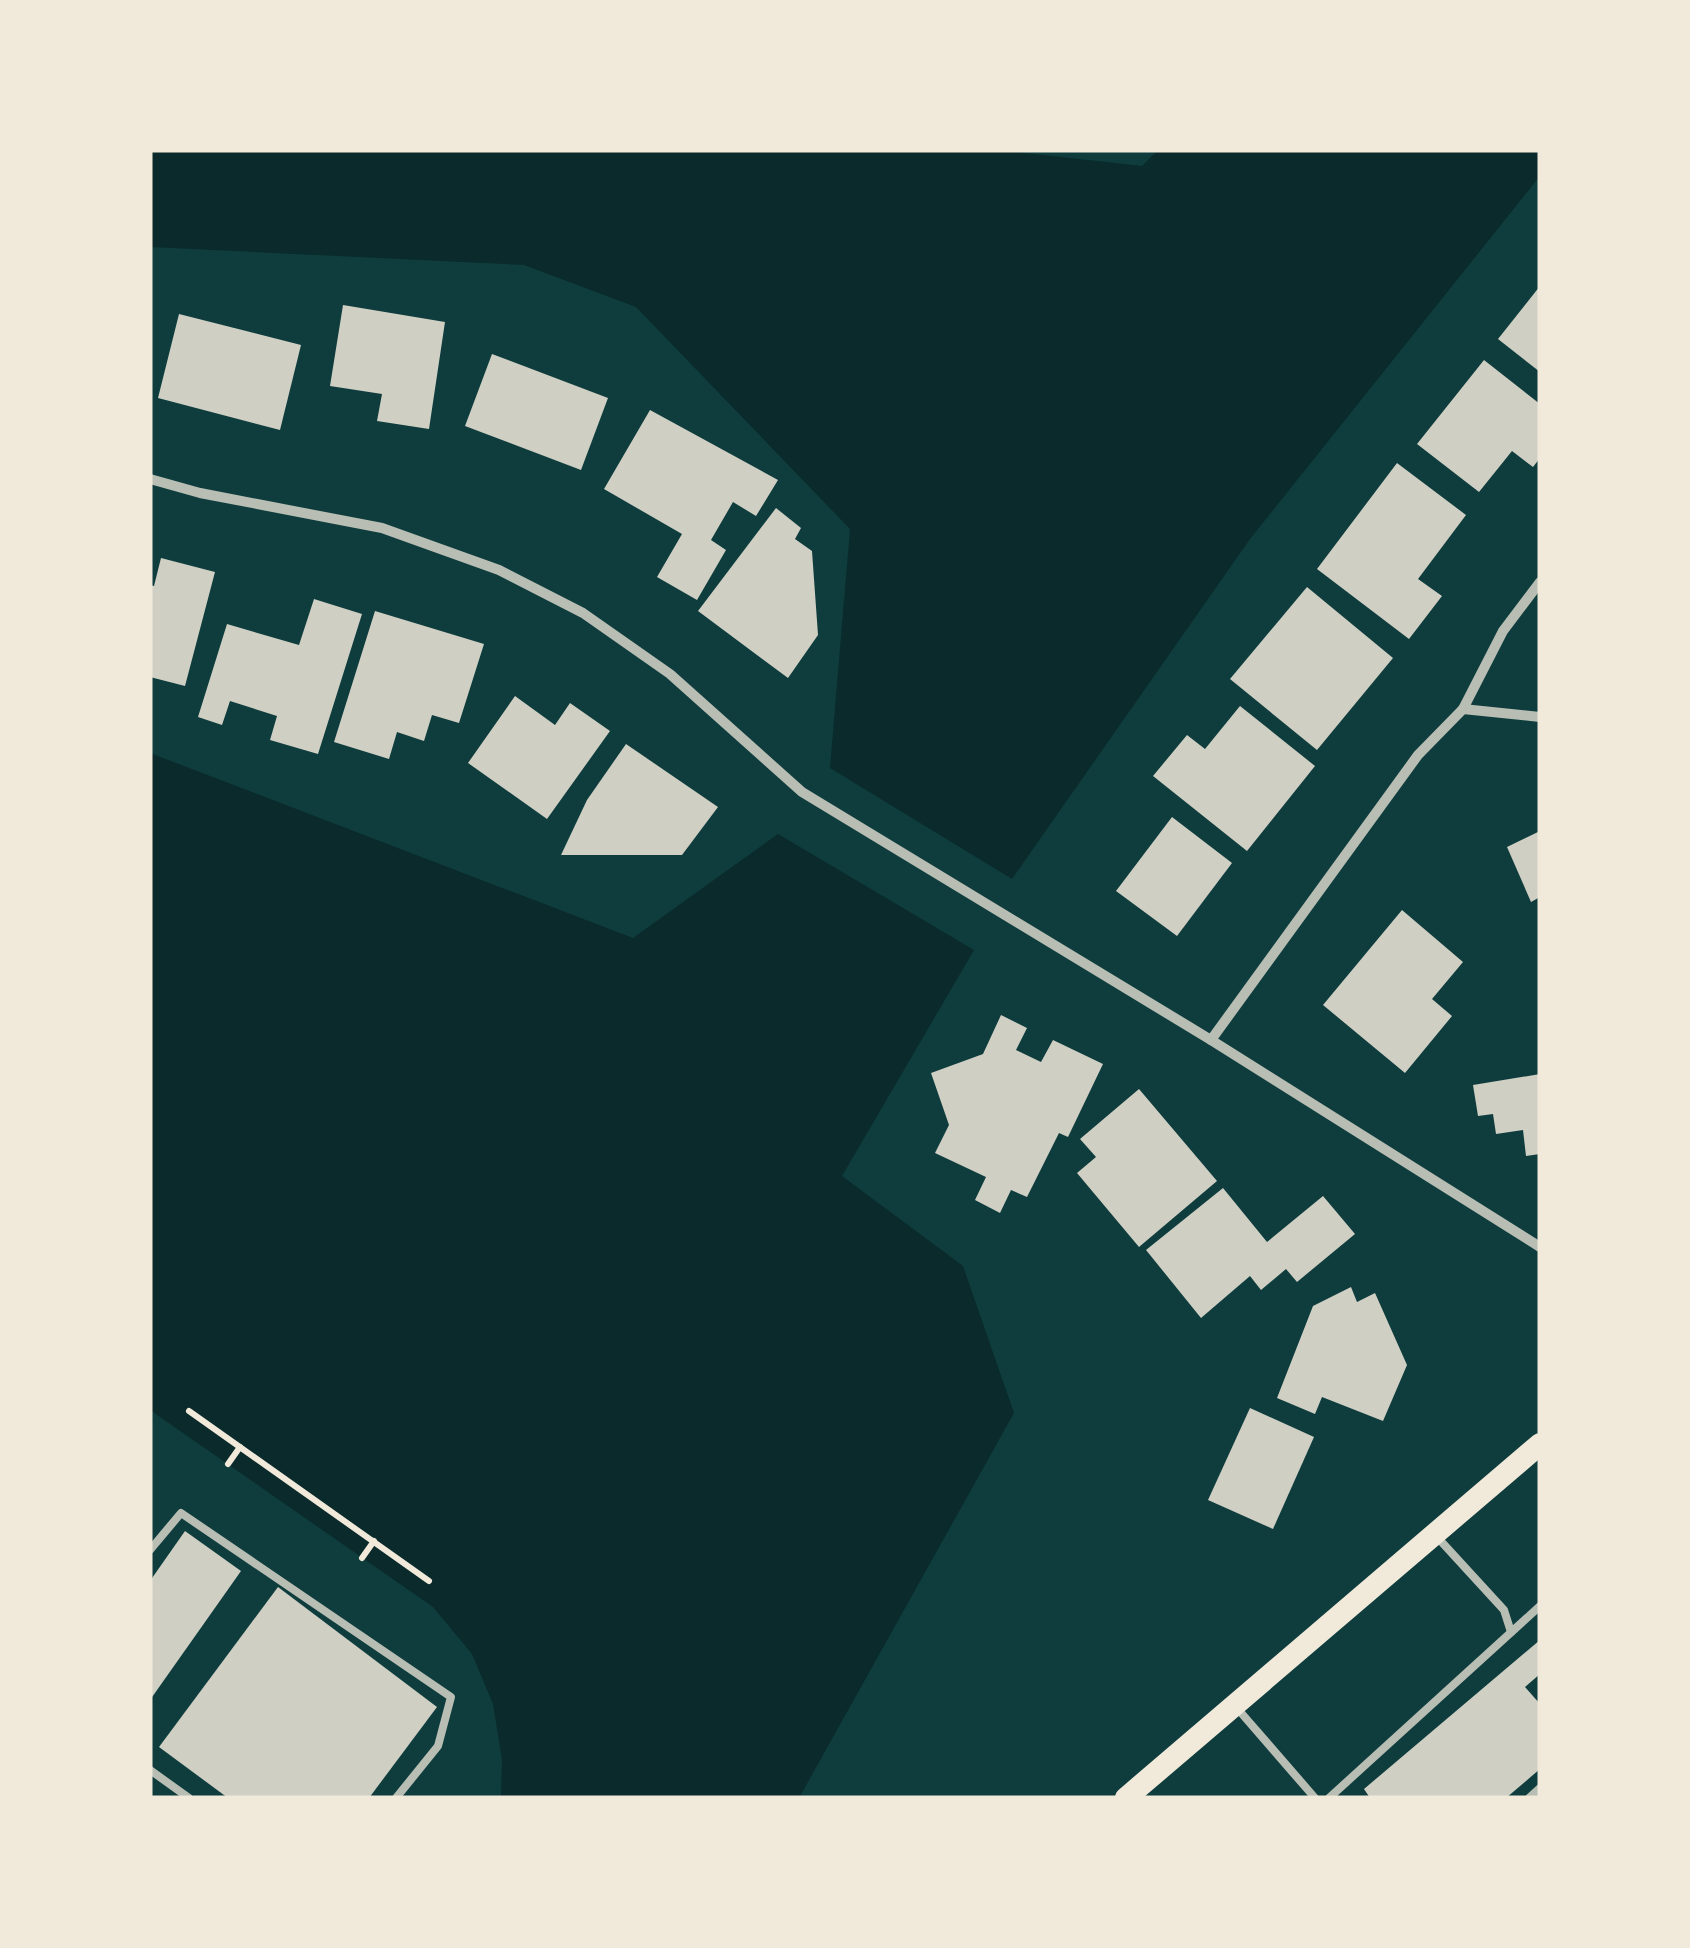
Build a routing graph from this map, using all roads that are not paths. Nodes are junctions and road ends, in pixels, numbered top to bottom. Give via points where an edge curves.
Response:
1 (150, 478) edge
2 (1540, 582) edge
3 (1463, 709) junction
4 (1540, 717) edge
5 (1211, 1040) junction
6 (1540, 1246) edge
7 (1540, 1444) edge
8 (1434, 1534) junction
9 (150, 1550) edge
10 (1540, 1606) edge
11 (1511, 1632) junction
12 (1234, 1705) junction
13 (150, 1770) edge
14 (1540, 1788) edge
15 (188, 1798) edge
16 (396, 1798) edge
17 (1126, 1798) edge
18 (1316, 1798) edge
19 (1329, 1798) edge
20 (1528, 1798) edge

1 - 5 street via 382,528 499,570 583,613 670,674 802,792
2 - 3 street via 1503,631
3 - 4 street
3 - 5 street via 1418,755
5 - 6 street
7 - 8 main road
8 - 11 lane via 1504,1610
8 - 12 main road
9 - 16 lane via 181,1513 451,1696 438,1746
10 - 11 lane
11 - 19 lane
12 - 17 main road
12 - 18 lane
13 - 15 lane
14 - 20 lane

